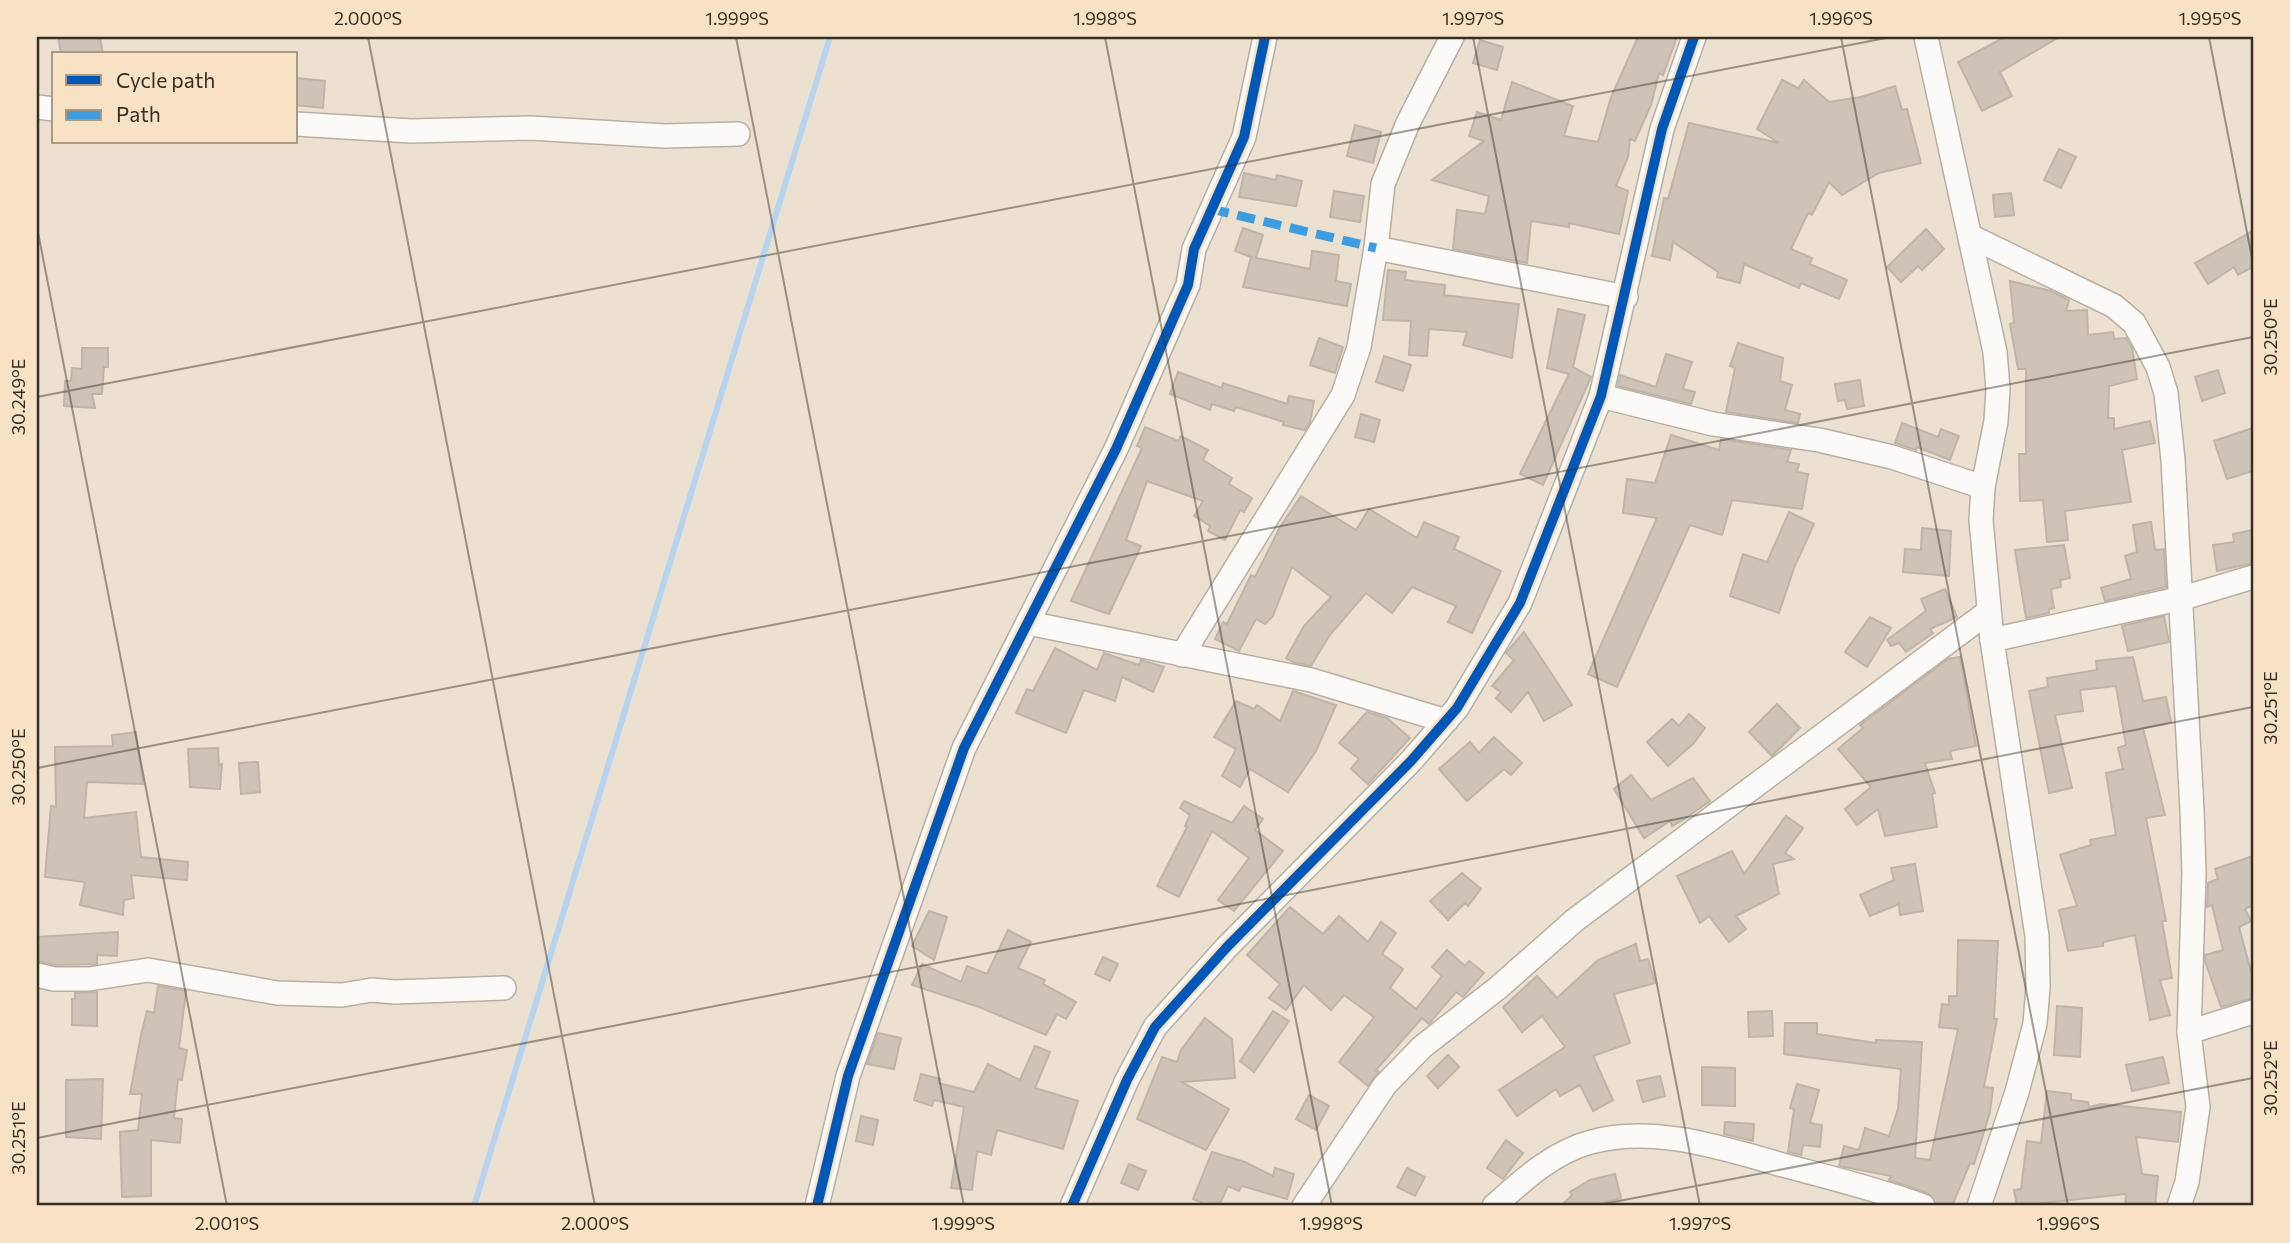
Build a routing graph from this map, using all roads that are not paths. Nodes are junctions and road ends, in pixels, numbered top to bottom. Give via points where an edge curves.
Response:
1 (1265, 37) edge
2 (1452, 37) edge
3 (1695, 37) edge
4 (1926, 37) edge
5 (298, 124) edge
6 (738, 134) dead end
7 (1970, 236) junction
8 (1376, 248) junction
9 (1626, 297) junction
10 (1601, 396) junction
11 (1983, 487) junction
12 (2253, 577) edge
13 (2183, 598) junction
14 (1988, 612) junction
15 (1028, 622) junction
16 (1992, 640) junction
17 (1181, 654) junction
18 (1446, 721) junction
19 (37, 975) edge
20 (504, 988) dead end
21 (2253, 1012) edge
22 (2189, 1032) junction
23 (817, 1206) edge
24 (1072, 1206) edge
25 (1304, 1206) edge
26 (1494, 1206) edge
27 (1923, 1206) edge
28 (1979, 1206) edge
29 (2179, 1206) edge

1 - 15 street via 1244,137 1194,249 1188,285 1116,449
2 - 8 street via 1383,184
3 - 9 street via 1662,130
4 - 7 street
5 - 6 street via 411,131 530,128 665,136
7 - 11 street via 1995,352 1998,389
7 - 13 street via 2114,306 2148,344 2166,393
8 - 9 street
8 - 17 street via 1359,347 1343,395
9 - 10 street
10 - 11 street via 1713,424 1892,457
10 - 18 street via 1520,603
11 - 14 street
12 - 13 street
13 - 16 street
13 - 22 street via 2193,873
14 - 16 street
14 - 25 street via 1575,920 1422,1047 1385,1086
15 - 17 street
15 - 23 street via 964,748 942,807 848,1076
16 - 28 street via 2037,936 2038,987 2035,1024 2021,1078
17 - 18 street via 1311,680
18 - 24 street via 1155,1027
19 - 20 street via 89,979 148,970 277,993 342,995 372,990
21 - 22 street
22 - 29 street via 2198,1107
26 - 27 street via 1556,1157 1591,1142 1633,1137 1683,1140 1741,1153

